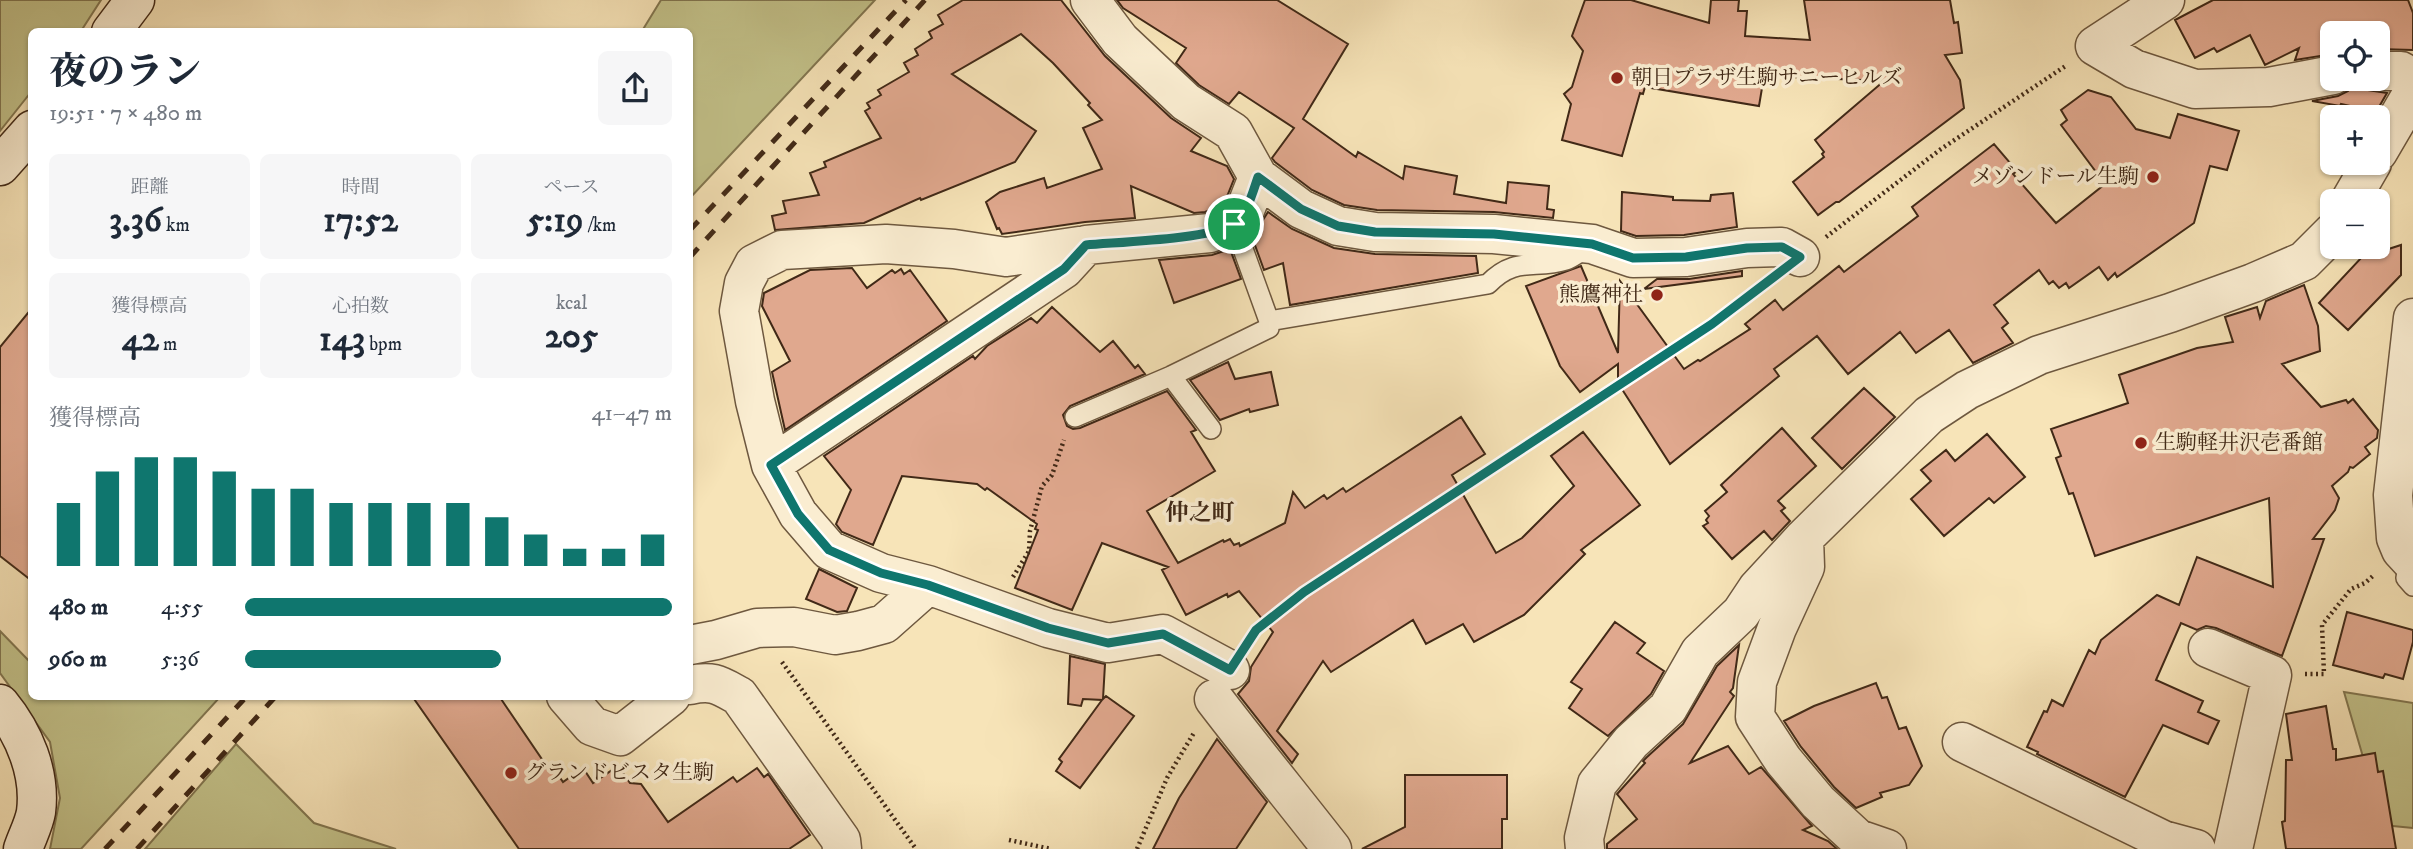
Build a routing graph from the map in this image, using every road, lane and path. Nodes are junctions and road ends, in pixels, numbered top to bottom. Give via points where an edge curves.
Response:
1 (135, 0) edge
2 (1090, 0) edge
3 (2165, 0) edge
4 (114, 28) edge
5 (2095, 46) junction
6 (2390, 71) edge
7 (2320, 77) edge
8 (2413, 79) edge
9 (2413, 92) edge
10 (2390, 131) edge
11 (28, 134) edge
12 (0, 166) edge
13 (1258, 177) junction
14 (1234, 224) junction
15 (1592, 244) junction
16 (1086, 245) junction
17 (2320, 245) edge
18 (1800, 257) junction
19 (2413, 318) edge
20 (1269, 321) junction
21 (1171, 376) junction
22 (1075, 417) joint
23 (1211, 429) dead end
24 (2407, 432) edge
25 (771, 465) junction
26 (2403, 497) edge
27 (1804, 538) junction
28 (2409, 565) edge
29 (928, 585) junction
30 (994, 607) junction
31 (757, 628) junction
32 (693, 644) edge
33 (2208, 648) dead end
34 (2272, 676) junction
35 (693, 684) edge
36 (1222, 685) junction
37 (569, 700) edge
38 (666, 700) edge
39 (0, 704) edge
40 (1962, 742) dead end
41 (1009, 839) dead end
42 (23, 849) edge
43 (842, 849) edge
44 (916, 849) edge
45 (1051, 849) edge
46 (1138, 849) edge
47 (1332, 849) edge
48 (1585, 849) edge
49 (1886, 849) edge
50 (2196, 849) edge
51 (2233, 849) edge

1 - 4 street
2 - 13 street via 1120,40 1186,102 1233,132
3 - 5 street
5 - 7 street via 2134,69 2195,89 2269,87
5 - 18 path via 1941,149
6 - 8 street via 2401,71
9 - 10 street
11 - 12 street
13 - 14 street
13 - 15 street via 1301,209 1338,226
14 - 16 street via 1210,233
14 - 20 lane
15 - 18 street via 1633,258 1782,247
15 - 20 lane via 1566,260 1516,265 1489,284
16 - 25 street via 1064,269
16 - 25 street via 1006,257 886,244 782,250 754,264 739,311
17 - 27 street via 2304,261 2170,313 2039,355 1967,390 1929,415
18 - 36 path via 1712,324 1304,592 1256,630
19 - 24 street
20 - 21 lane via 1269,328
21 - 22 lane
21 - 23 lane
22 - 30 path via 1052,475 1042,486 1029,551
24 - 26 street
25 - 29 street via 798,514 829,550 881,573
26 - 28 street via 2396,538
27 - 48 street via 1741,613 1700,652 1668,708 1631,742 1597,784
27 - 49 street via 1805,567 1757,682 1755,717 1818,802 1858,839
28 - 34 path via 2351,589 2322,625 2324,674
29 - 30 street
29 - 31 street via 884,624 858,631 835,635 794,627
30 - 36 street via 1048,628 1108,643 1163,634
31 - 32 street
31 - 44 path
33 - 34 street
34 - 51 street
35 - 43 street via 715,683 739,696 841,839
36 - 46 path via 1167,778
36 - 47 street via 1274,778
37 - 38 street via 592,726 620,736
39 - 42 street via 14,721 35,770 36,812
40 - 50 street via 2151,835
41 - 45 path

